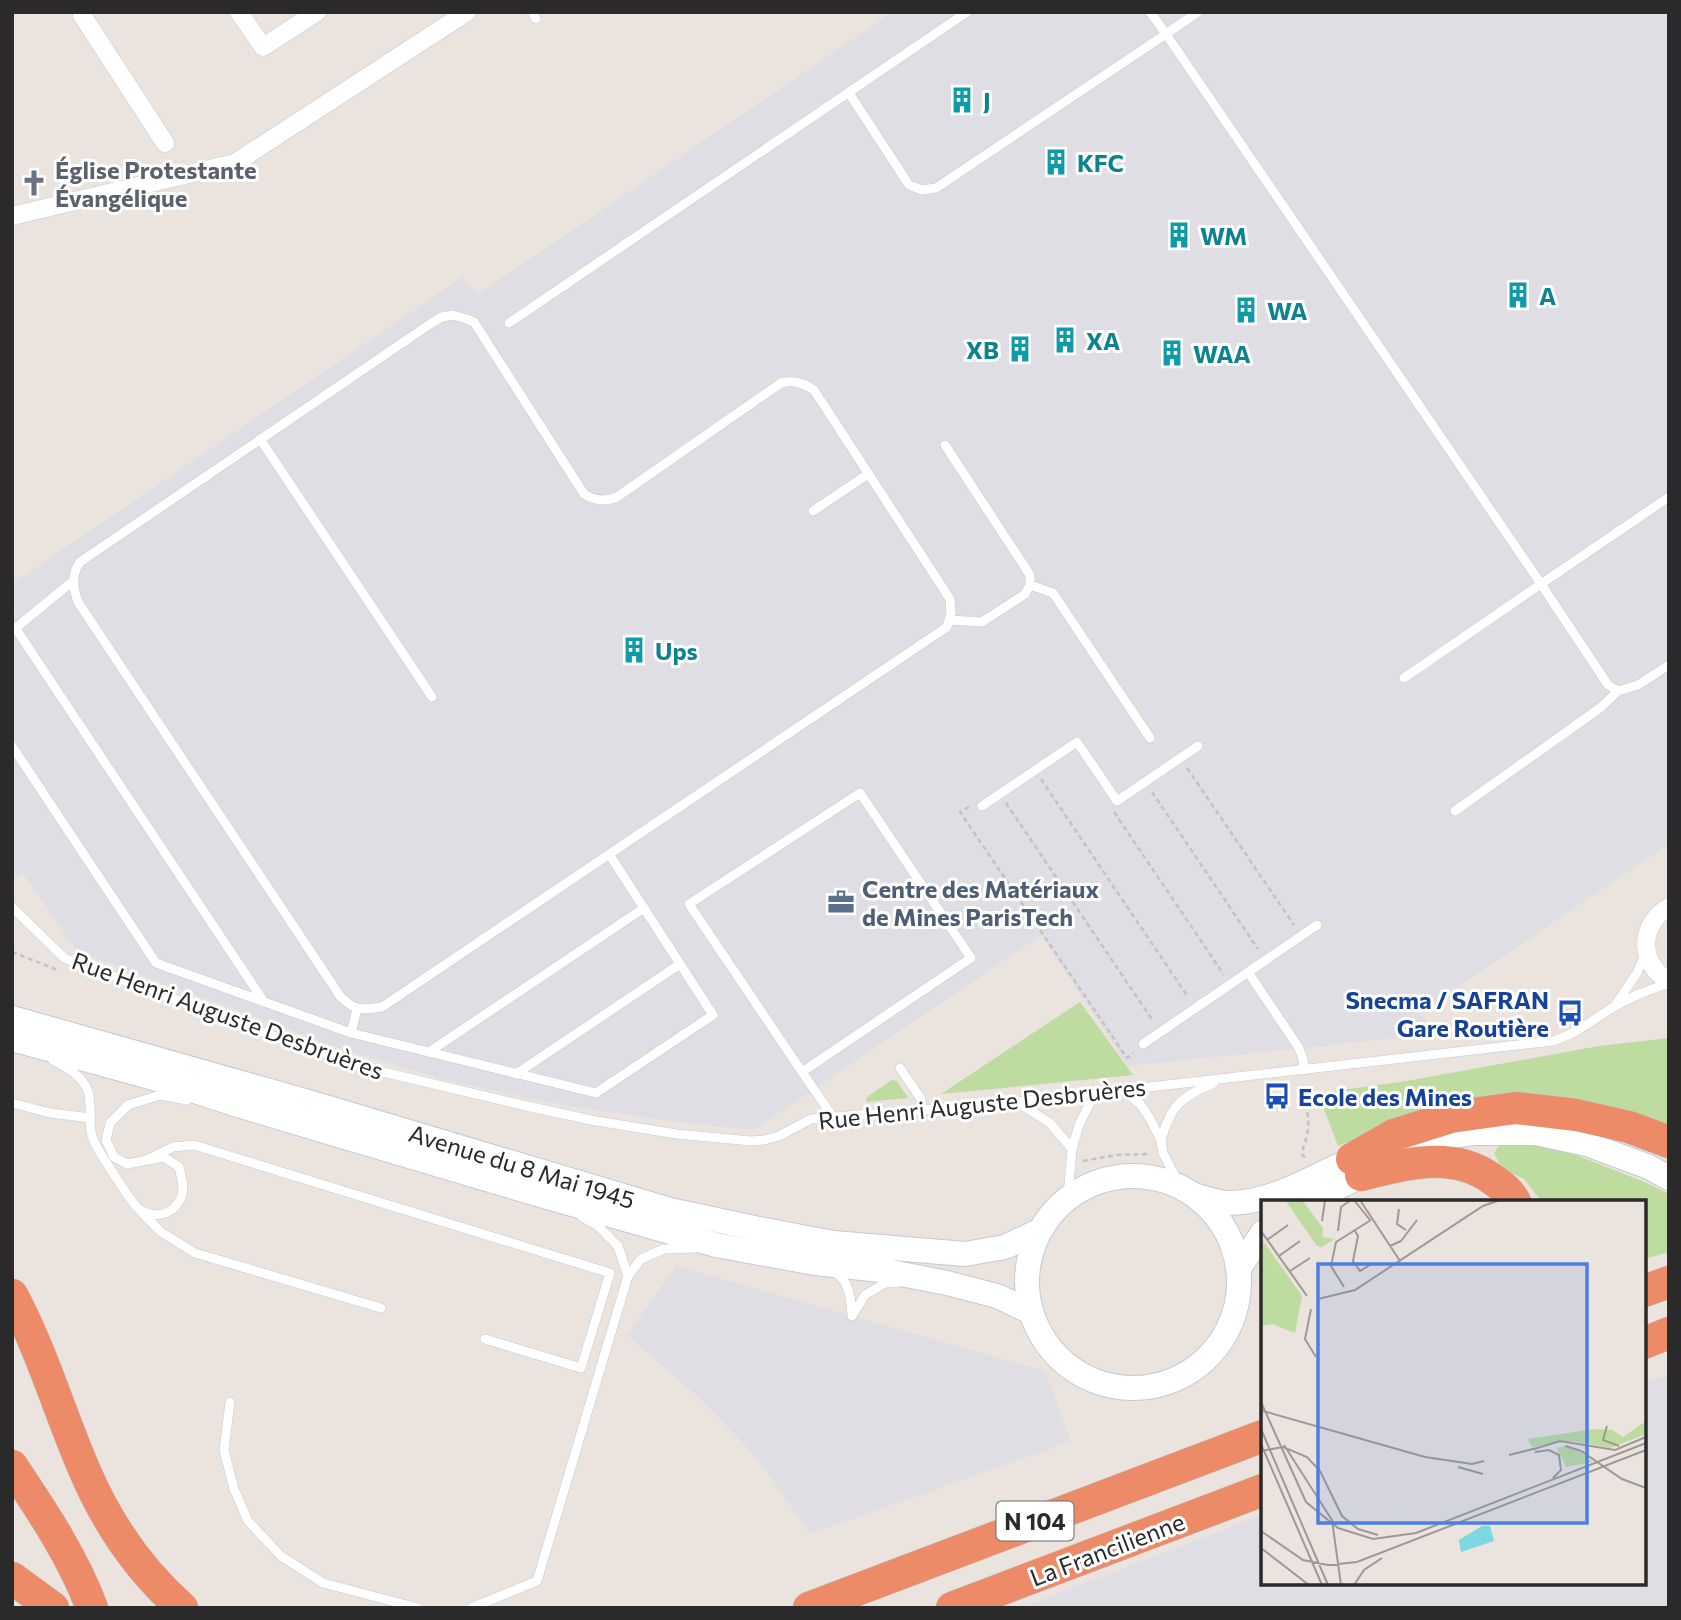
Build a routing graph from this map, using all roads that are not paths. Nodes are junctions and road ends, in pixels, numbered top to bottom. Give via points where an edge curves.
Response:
1 (82, 12) edge
2 (239, 12) edge
3 (317, 12) edge
4 (467, 12) edge
5 (967, 12) edge
6 (1150, 12) edge
7 (1198, 12) edge
8 (1166, 34) junction
9 (849, 93) junction
10 (165, 142) dead end
11 (12, 216) edge
12 (509, 323) dead end
13 (260, 439) junction
14 (945, 445) dead end
15 (868, 474) junction
16 (1669, 497) edge
17 (813, 511) dead end
18 (73, 582) junction
19 (1541, 584) junction
20 (1030, 585) junction
21 (950, 620) junction
22 (14, 630) edge
23 (1669, 664) edge
24 (1404, 678) dead end
25 (1618, 691) junction
26 (432, 696) dead end
27 (1150, 737) dead end
28 (12, 746) edge
29 (1198, 746) dead end
30 (982, 806) dead end
31 (1455, 811) dead end
32 (609, 854) junction
33 (12, 906) edge
34 (1669, 907) edge
35 (644, 908) junction
36 (1317, 925) dead end
37 (1647, 951) junction
38 (680, 964) junction
39 (1248, 972) junction
40 (1669, 982) edge
41 (264, 1002) junction
42 (1614, 1006) junction
43 (357, 1009) junction
44 (12, 1018) edge
45 (351, 1033) junction
46 (12, 1041) edge
47 (1143, 1044) road end
48 (429, 1052) junction
49 (900, 1068) dead end
50 (1304, 1070) junction
51 (802, 1072) junction
52 (516, 1074) junction
53 (1224, 1079) junction
54 (1123, 1090) junction
55 (1095, 1093) junction
56 (1017, 1102) junction
57 (12, 1103) edge
58 (242, 1106) junction
59 (922, 1111) junction
60 (833, 1117) junction
61 (91, 1118) junction
62 (1161, 1140) junction
63 (1669, 1142) edge
64 (1072, 1149) junction
65 (144, 1161) junction
66 (1357, 1167) junction
67 (1669, 1178) edge
68 (1188, 1191) junction
69 (1669, 1191) edge
70 (537, 1194) junction
71 (1068, 1197) junction
72 (1313, 1200) edge
73 (1514, 1200) edge
74 (138, 1209) junction
75 (1039, 1231) junction
76 (1261, 1235) edge
77 (716, 1245) junction
78 (815, 1263) junction
79 (1239, 1268) junction
80 (628, 1276) junction
81 (1669, 1282) edge
82 (947, 1283) junction
83 (1646, 1290) edge
84 (12, 1296) edge
85 (381, 1308) dead end
86 (1031, 1312) junction
87 (1669, 1333) edge
88 (485, 1339) dead end
89 (1646, 1342) edge
90 (230, 1402) dead end
91 (1261, 1437) edge
92 (12, 1466) edge
93 (1261, 1491) edge
94 (12, 1578) edge
95 (52, 1608) edge
96 (92, 1608) edge
97 (182, 1608) edge
98 (418, 1608) edge
99 (471, 1608) edge
100 (808, 1608) edge
101 (952, 1608) edge

1 - 10 street
2 - 3 street via 263,47
4 - 11 street via 235,163
5 - 9 lane
6 - 8 lane
7 - 8 lane
8 - 9 lane via 936,188 922,190 909,185
8 - 19 lane
9 - 12 lane
13 - 15 lane via 433,322 453,315 474,322 584,494 592,499 617,497 789,381 814,390
13 - 18 lane via 80,562
13 - 26 lane
14 - 20 lane via 1030,575
15 - 17 lane
15 - 21 lane via 950,599
16 - 19 lane
18 - 22 lane
18 - 43 lane via 78,602 201,788 340,996
19 - 24 lane
19 - 25 lane via 1608,685
20 - 21 lane via 1025,594 982,622
20 - 27 lane via 1053,593
21 - 32 lane via 947,627
22 - 41 lane
23 - 25 lane via 1638,685
25 - 31 lane
28 - 41 lane via 156,963
29 - 30 lane via 1117,801 1076,741
32 - 35 lane
32 - 43 lane via 382,1007
33 - 60 lane, Rue Henri Auguste Desbruères via 64,958 311,1050 383,1072 596,1121 677,1134 764,1140 811,1119
34 - 37 street, Rue Henri Auguste Desbruères via 1648,930
35 - 38 lane
35 - 48 lane
36 - 39 lane
37 - 40 street, Rue Henri Auguste Desbruères via 1655,970
37 - 42 lane, Rue Henri Auguste Desbruères
38 - 52 lane
38 - 52 lane via 713,1015 596,1094
39 - 47 lane
39 - 50 lane via 1299,1048
40 - 42 lane, Rue Henri Auguste Desbruères
41 - 45 lane
42 - 50 lane, Rue Henri Auguste Desbruères via 1572,1035 1553,1041
43 - 45 lane
44 - 75 main road, Avenue du 8 Mai 1945 via 670,1210 759,1230 833,1243 965,1254 1005,1247
45 - 48 lane
46 - 58 main road, Avenue du 8 Mai 1945
46 - 61 lane via 79,1076 88,1092
48 - 52 lane
49 - 59 lane via 921,1099
50 - 53 lane, Rue Henri Auguste Desbruères
51 - 51 lane via 971,958 860,793 689,904
51 - 60 lane
53 - 54 lane, Rue Henri Auguste Desbruères
53 - 62 lane via 1182,1099
54 - 55 lane, Rue Henri Auguste Desbruères
54 - 62 lane via 1140,1104
55 - 56 lane, Rue Henri Auguste Desbruères
55 - 64 lane
56 - 59 lane, Rue Henri Auguste Desbruères
56 - 64 lane via 1050,1123
57 - 61 lane
58 - 65 lane via 160,1095 128,1105 110,1123 106,1140 114,1157 127,1164
58 - 70 main road, Avenue du 8 Mai 1945
59 - 60 lane, Rue Henri Auguste Desbruères
61 - 74 lane via 91,1137
62 - 68 lane via 1163,1153
63 - 66 highway via 1576,1115 1516,1108 1451,1117 1394,1135
64 - 71 lane
65 - 74 lane via 164,1157 179,1167 183,1186 181,1200 171,1211 155,1216
65 - 88 lane via 173,1147 194,1145 610,1273 581,1368
66 - 67 main road, Avenue du 8 Mai 1945 via 1410,1141 1473,1133 1536,1133 1587,1144
66 - 68 main road, Avenue du 8 Mai 1945 via 1265,1198 1228,1203
66 - 69 main road, Avenue du 8 Mai 1945 via 1434,1147 1484,1141 1544,1145 1597,1159
66 - 72 main road, Avenue du 8 Mai 1945
66 - 73 highway via 1443,1161 1481,1171
68 - 71 main road, Avenue du 8 Mai 1945 via 1152,1177 1122,1175 1093,1183
68 - 79 main road, Avenue du 8 Mai 1945 via 1217,1216 1232,1240
70 - 77 main road, Avenue du 8 Mai 1945
70 - 80 lane via 597,1225 618,1246
71 - 75 main road, Avenue du 8 Mai 1945
74 - 85 lane via 161,1232 195,1253
75 - 86 main road, Avenue du 8 Mai 1945 via 1029,1257 1026,1285
76 - 79 main road
77 - 78 main road, Avenue du 8 Mai 1945
77 - 80 lane via 664,1249 642,1259
78 - 82 main road, Avenue du 8 Mai 1945
78 - 82 lane via 839,1275 850,1293 852,1316 865,1295 887,1282
79 - 86 main road, Avenue du 8 Mai 1945 via 1239,1297 1231,1325 1216,1349 1169,1382 1141,1388 1112,1386 1085,1377 1062,1361 1043,1339
80 - 99 lane via 537,1581
81 - 83 highway
82 - 86 main road, Avenue du 8 Mai 1945 via 997,1296
84 - 97 highway via 98,1498 131,1553
87 - 89 highway
90 - 98 lane via 224,1450 248,1521 281,1556 323,1583
91 - 100 highway, La Francilienne / N 104
92 - 96 highway via 59,1540
93 - 101 highway, La Francilienne / N 104
94 - 95 highway

